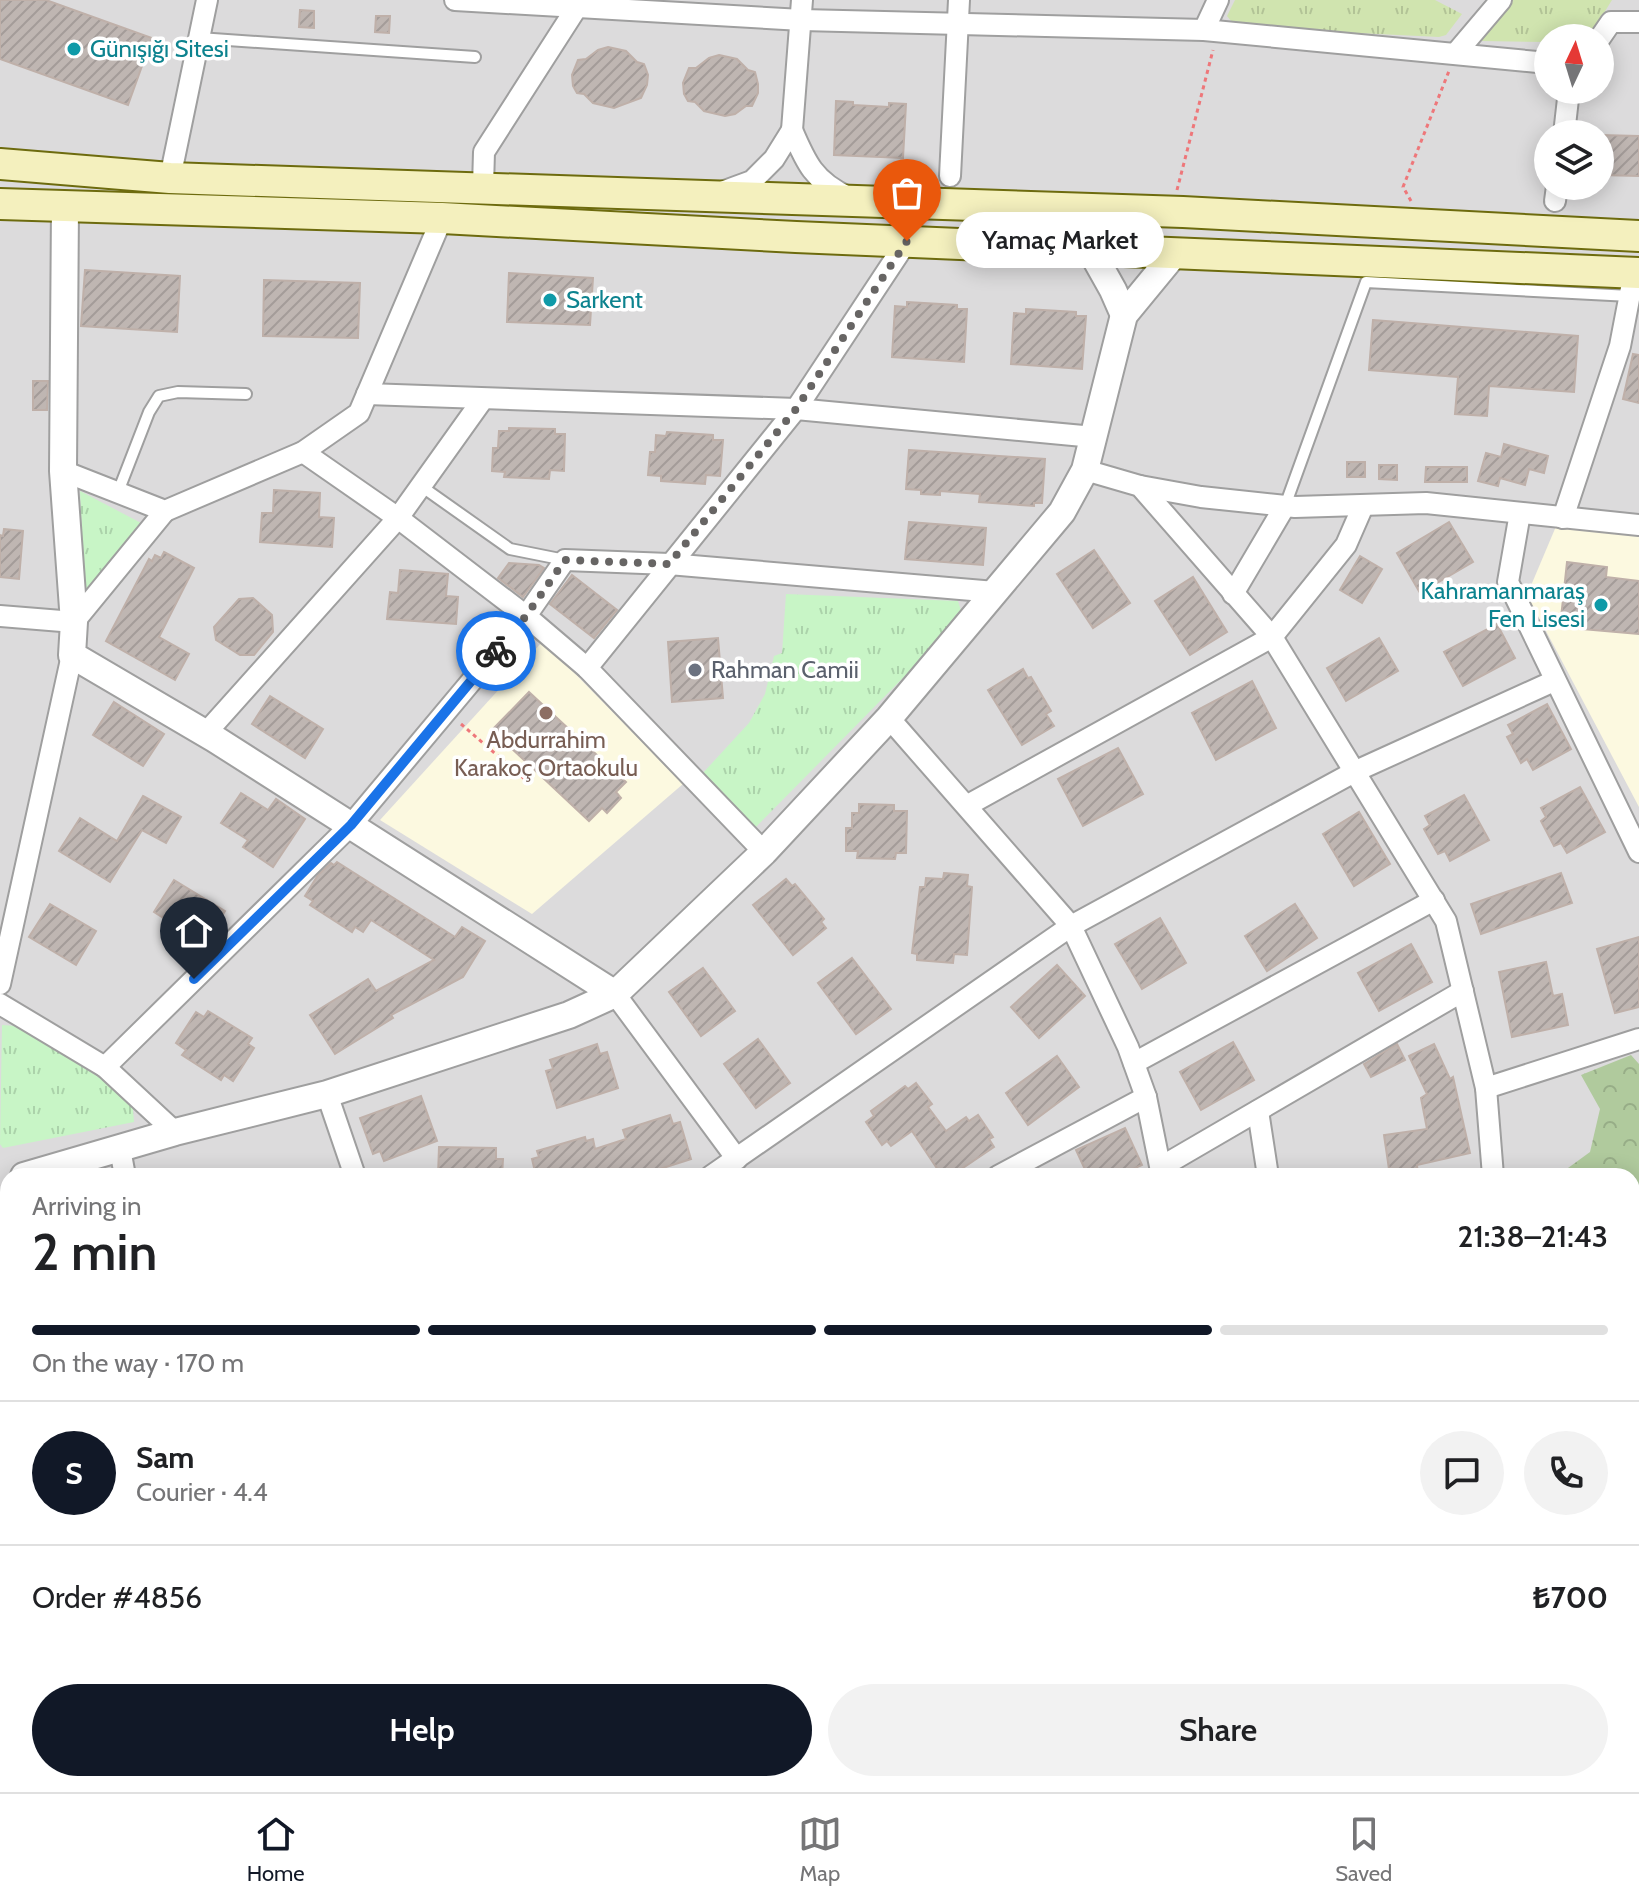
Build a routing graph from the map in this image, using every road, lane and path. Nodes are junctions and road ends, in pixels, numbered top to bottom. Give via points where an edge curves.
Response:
1 (207, 0) edge
2 (455, 0) edge
3 (959, 0) edge
4 (1218, 0) edge
5 (1501, 0) edge
6 (577, 7) junction
7 (802, 10) edge
8 (1639, 22) edge
9 (958, 24) junction
10 (1610, 24) edge
11 (1211, 30) junction
12 (199, 38) junction
13 (1456, 53) junction
14 (475, 57) dead end
15 (1534, 61) edge
16 (792, 130) junction
17 (4, 163) edge
18 (950, 176) dead end
19 (170, 178) junction
20 (483, 186) junction
21 (709, 196) junction
22 (859, 202) junction
23 (0, 204) edge
24 (65, 207) junction
25 (1172, 212) junction
26 (442, 218) junction
27 (1425, 223) junction
28 (1639, 236) edge
29 (907, 241) junction
30 (1090, 249) junction
31 (1175, 253) junction
32 (1635, 285) edge
33 (1124, 315) junction
34 (246, 394) dead end
35 (367, 394) junction
36 (483, 399) junction
37 (796, 409) junction
38 (1094, 437) junction
39 (303, 452) junction
40 (1085, 470) junction
41 (63, 471) junction
42 (421, 486) junction
43 (1140, 486) junction
44 (118, 492) junction
45 (1285, 506) junction
46 (1363, 506) junction
47 (165, 511) junction
48 (1520, 513) junction
49 (398, 518) junction
50 (1563, 518) junction
51 (1639, 525) edge
52 (565, 560) junction
53 (669, 564) junction
54 (995, 592) junction
55 (1233, 594) junction
56 (0, 616) edge
57 (526, 616) junction
58 (74, 622) junction
59 (1272, 637) junction
60 (72, 655) junction
61 (587, 668) junction
62 (1554, 681) junction
63 (446, 712) junction
64 (889, 718) junction
65 (205, 734) junction
66 (1356, 771) junction
67 (528, 782) dead end
68 (968, 805) junction
69 (351, 825) junction
70 (764, 852) junction
71 (1639, 852) edge
72 (1434, 900) junction
73 (1071, 926) junction
74 (0, 984) edge
75 (1463, 991) junction
76 (615, 994) junction
77 (0, 1004) edge
78 (1639, 1039) edge
79 (1134, 1063) junction
80 (105, 1067) junction
81 (1486, 1088) junction
82 (327, 1094) junction
83 (1146, 1097) junction
84 (1258, 1111) junction
85 (175, 1132) junction
86 (120, 1149) junction
87 (737, 1159) junction
88 (52, 1168) edge
89 (124, 1168) edge
90 (352, 1168) edge
91 (723, 1168) edge
92 (1013, 1168) edge
93 (1160, 1168) edge
94 (1166, 1168) edge
95 (1267, 1168) edge
96 (1489, 1168) edge

1 - 12 street
2 - 6 street
3 - 9 street
4 - 11 street
5 - 13 street
6 - 7 street
6 - 20 street via 484,152
7 - 9 street
7 - 16 street
8 - 10 street
9 - 11 street
9 - 18 street
11 - 13 street
11 - 25 path
12 - 14 lane
12 - 19 street
13 - 15 street
13 - 27 path via 1403,187
16 - 21 street via 752,181
16 - 22 street via 808,167 830,188
17 - 19 main road
19 - 20 main road
20 - 21 main road
21 - 22 main road
22 - 25 main road
23 - 24 main road
24 - 26 main road
24 - 41 street
25 - 27 main road
26 - 29 main road
26 - 35 street
27 - 28 main road
29 - 30 main road
29 - 37 street
30 - 31 main road
30 - 33 street
31 - 32 main road
31 - 33 street
32 - 45 lane via 1366,282
32 - 50 street
33 - 38 street
34 - 44 lane via 159,396
35 - 36 street
35 - 39 street via 359,413
36 - 37 street
36 - 42 street
37 - 38 street
37 - 53 street
38 - 40 street
39 - 47 street
39 - 49 street
40 - 43 street
40 - 54 street via 1062,512
41 - 44 street
41 - 58 street
42 - 49 street
42 - 52 lane via 510,549
43 - 45 street
43 - 55 street
44 - 47 street
45 - 46 street
45 - 55 street
46 - 48 street via 1426,503
46 - 59 street via 1346,545
47 - 58 street
48 - 50 street
48 - 62 street via 1508,582
49 - 57 street
49 - 65 street
50 - 51 street
52 - 53 street
52 - 57 street
53 - 54 street
53 - 61 street
54 - 64 street
55 - 59 street
56 - 58 street
57 - 61 street
57 - 63 street
58 - 60 street
59 - 66 street
59 - 68 street
60 - 65 street
60 - 74 street
61 - 70 street
62 - 66 street
62 - 71 street
63 - 67 path
63 - 69 street
64 - 68 street
64 - 70 street
65 - 69 street
66 - 72 street
66 - 73 street
68 - 73 street
69 - 76 street
69 - 80 street
70 - 76 street
72 - 75 street via 1446,921
72 - 79 street
73 - 79 street
73 - 87 street
75 - 81 street
75 - 84 street
76 - 82 street via 569,1015
76 - 87 street
77 - 80 street
78 - 81 street
79 - 83 street
80 - 85 street
81 - 96 street
82 - 85 street
82 - 90 street
83 - 92 street
83 - 93 street
84 - 94 street
84 - 95 street
85 - 86 street
86 - 88 street
86 - 89 street
87 - 91 street

